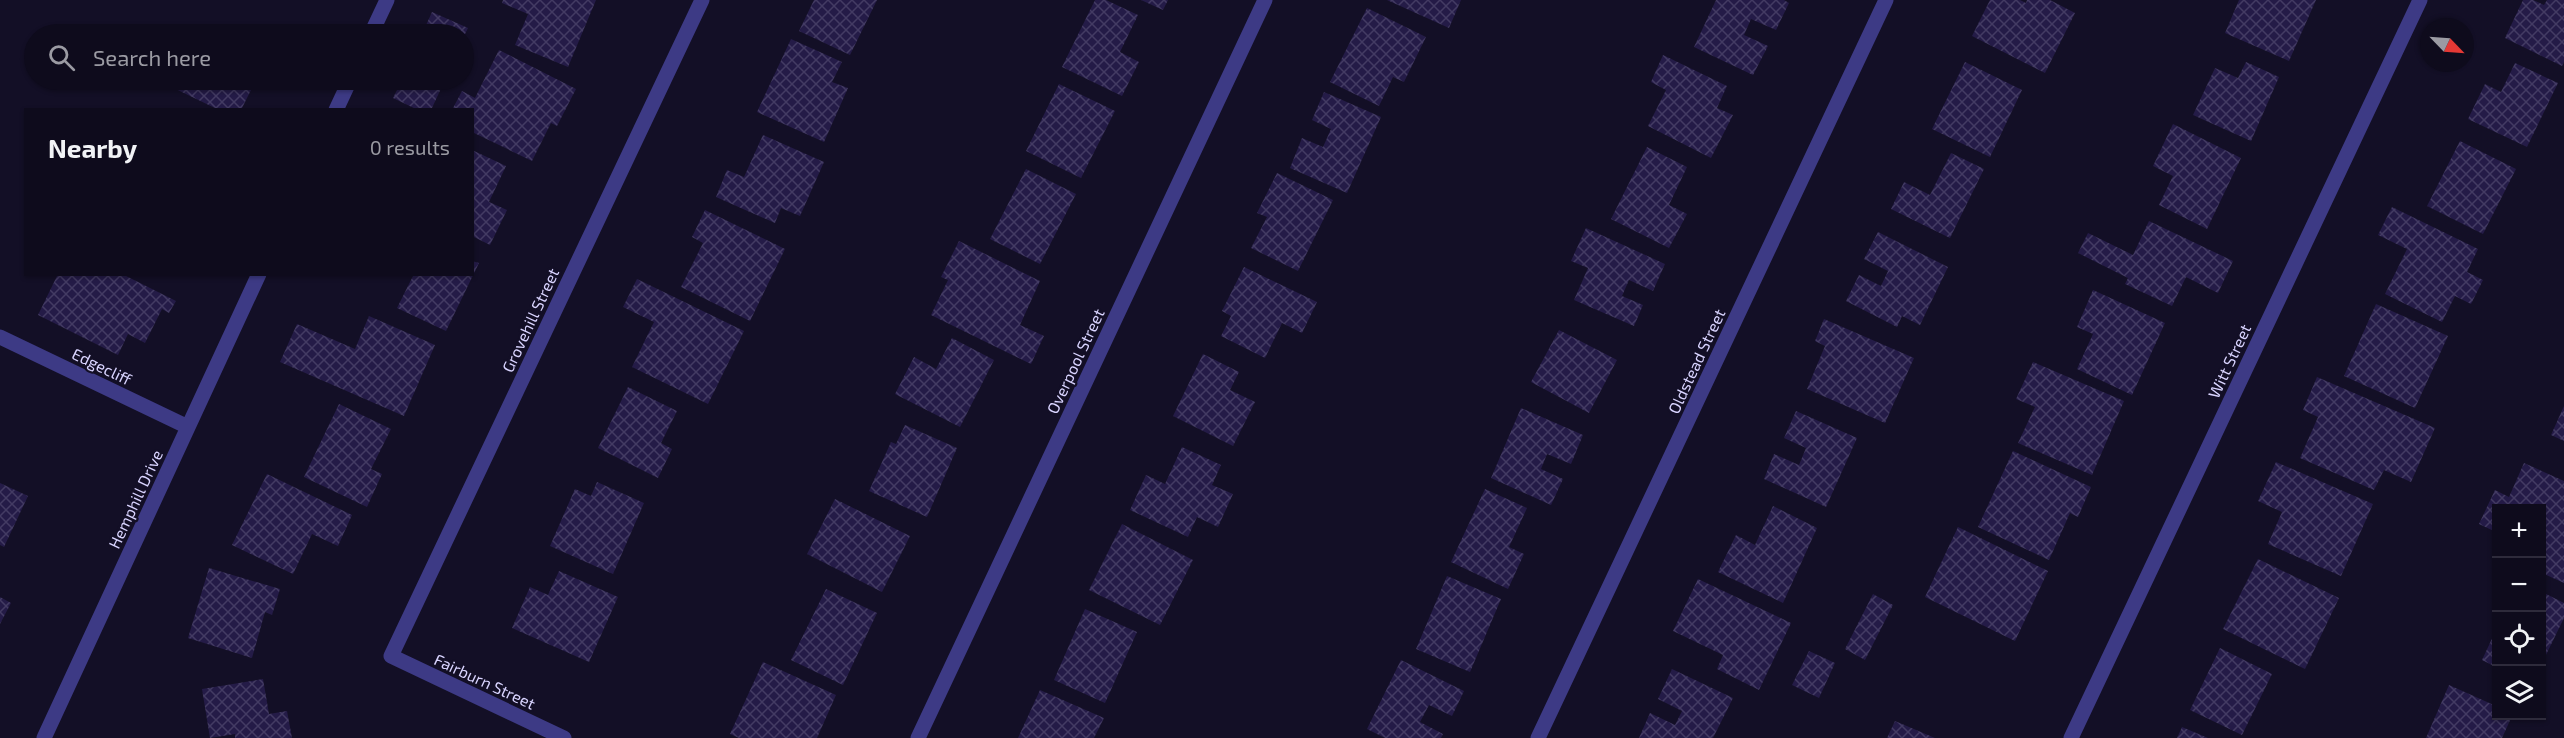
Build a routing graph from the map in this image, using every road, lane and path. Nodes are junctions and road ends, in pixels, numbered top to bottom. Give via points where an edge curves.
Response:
1 (387, 0) edge
2 (702, 0) edge
3 (1265, 0) edge
4 (1886, 0) edge
5 (2420, 0) edge
6 (376, 24) edge
7 (345, 90) edge
8 (337, 108) edge
9 (258, 276) edge
10 (0, 337) edge
11 (188, 427) junction
12 (391, 656) joint
13 (44, 738) edge
14 (564, 738) edge
15 (918, 738) edge
16 (1538, 738) edge
17 (2071, 738) edge

1 - 6 street
2 - 12 street, Grovehill Street
3 - 15 street, Overpool Street
4 - 16 street, Oldstead Street
5 - 17 street, Witt Street
7 - 8 street
9 - 11 street, Hemphill Drive
10 - 11 street, Edgecliff
11 - 13 street, Hemphill Drive
12 - 14 street, Fairburn Street

